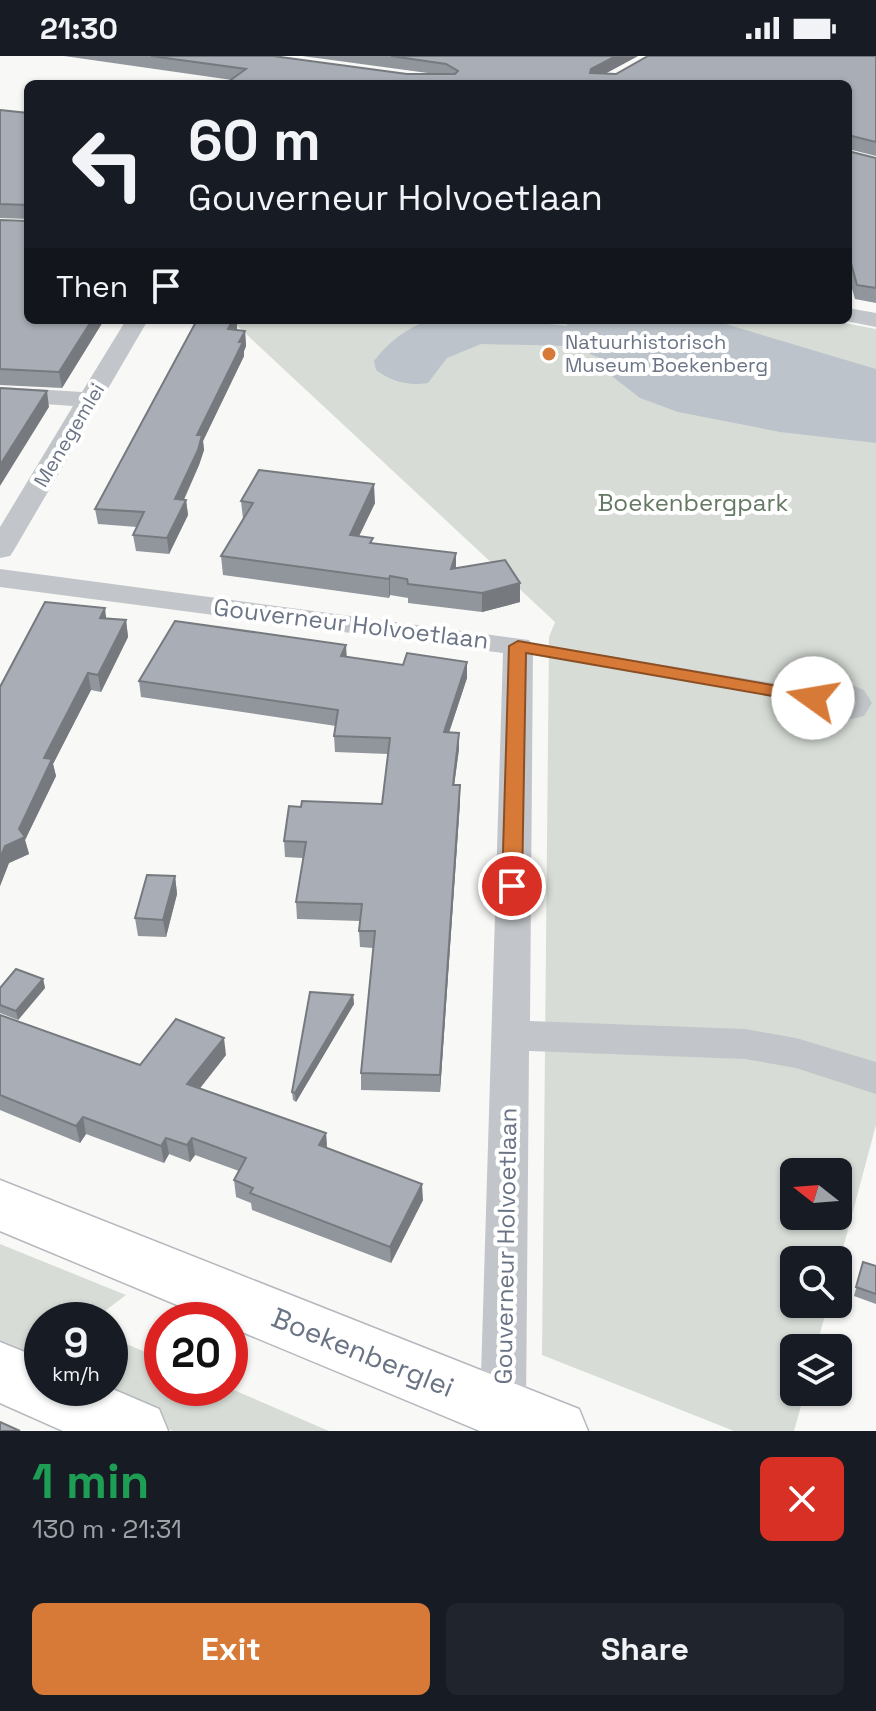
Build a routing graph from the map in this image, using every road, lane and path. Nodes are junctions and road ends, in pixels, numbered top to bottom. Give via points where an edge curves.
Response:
1 (852, 316) edge
2 (876, 320) edge
3 (135, 324) edge
4 (0, 394) edge
5 (90, 400) junction
6 (0, 550) edge
7 (0, 578) edge
8 (518, 646) junction
9 (814, 695) dead end
10 (510, 1035) junction
11 (876, 1078) edge
12 (0, 1205) edge
13 (0, 1372) edge
14 (521, 1423) edge
15 (136, 1431) edge

1 - 2 street
3 - 5 street, Menegemlei
4 - 5 street
5 - 6 street, Menegemlei
7 - 8 street, Gouverneur Holvoetlaan
8 - 9 lane
8 - 10 street, Gouverneur Holvoetlaan
10 - 11 street via 745,1044 796,1053
10 - 14 street, Gouverneur Holvoetlaan
12 - 14 street, Boekenberglei
13 - 15 street

